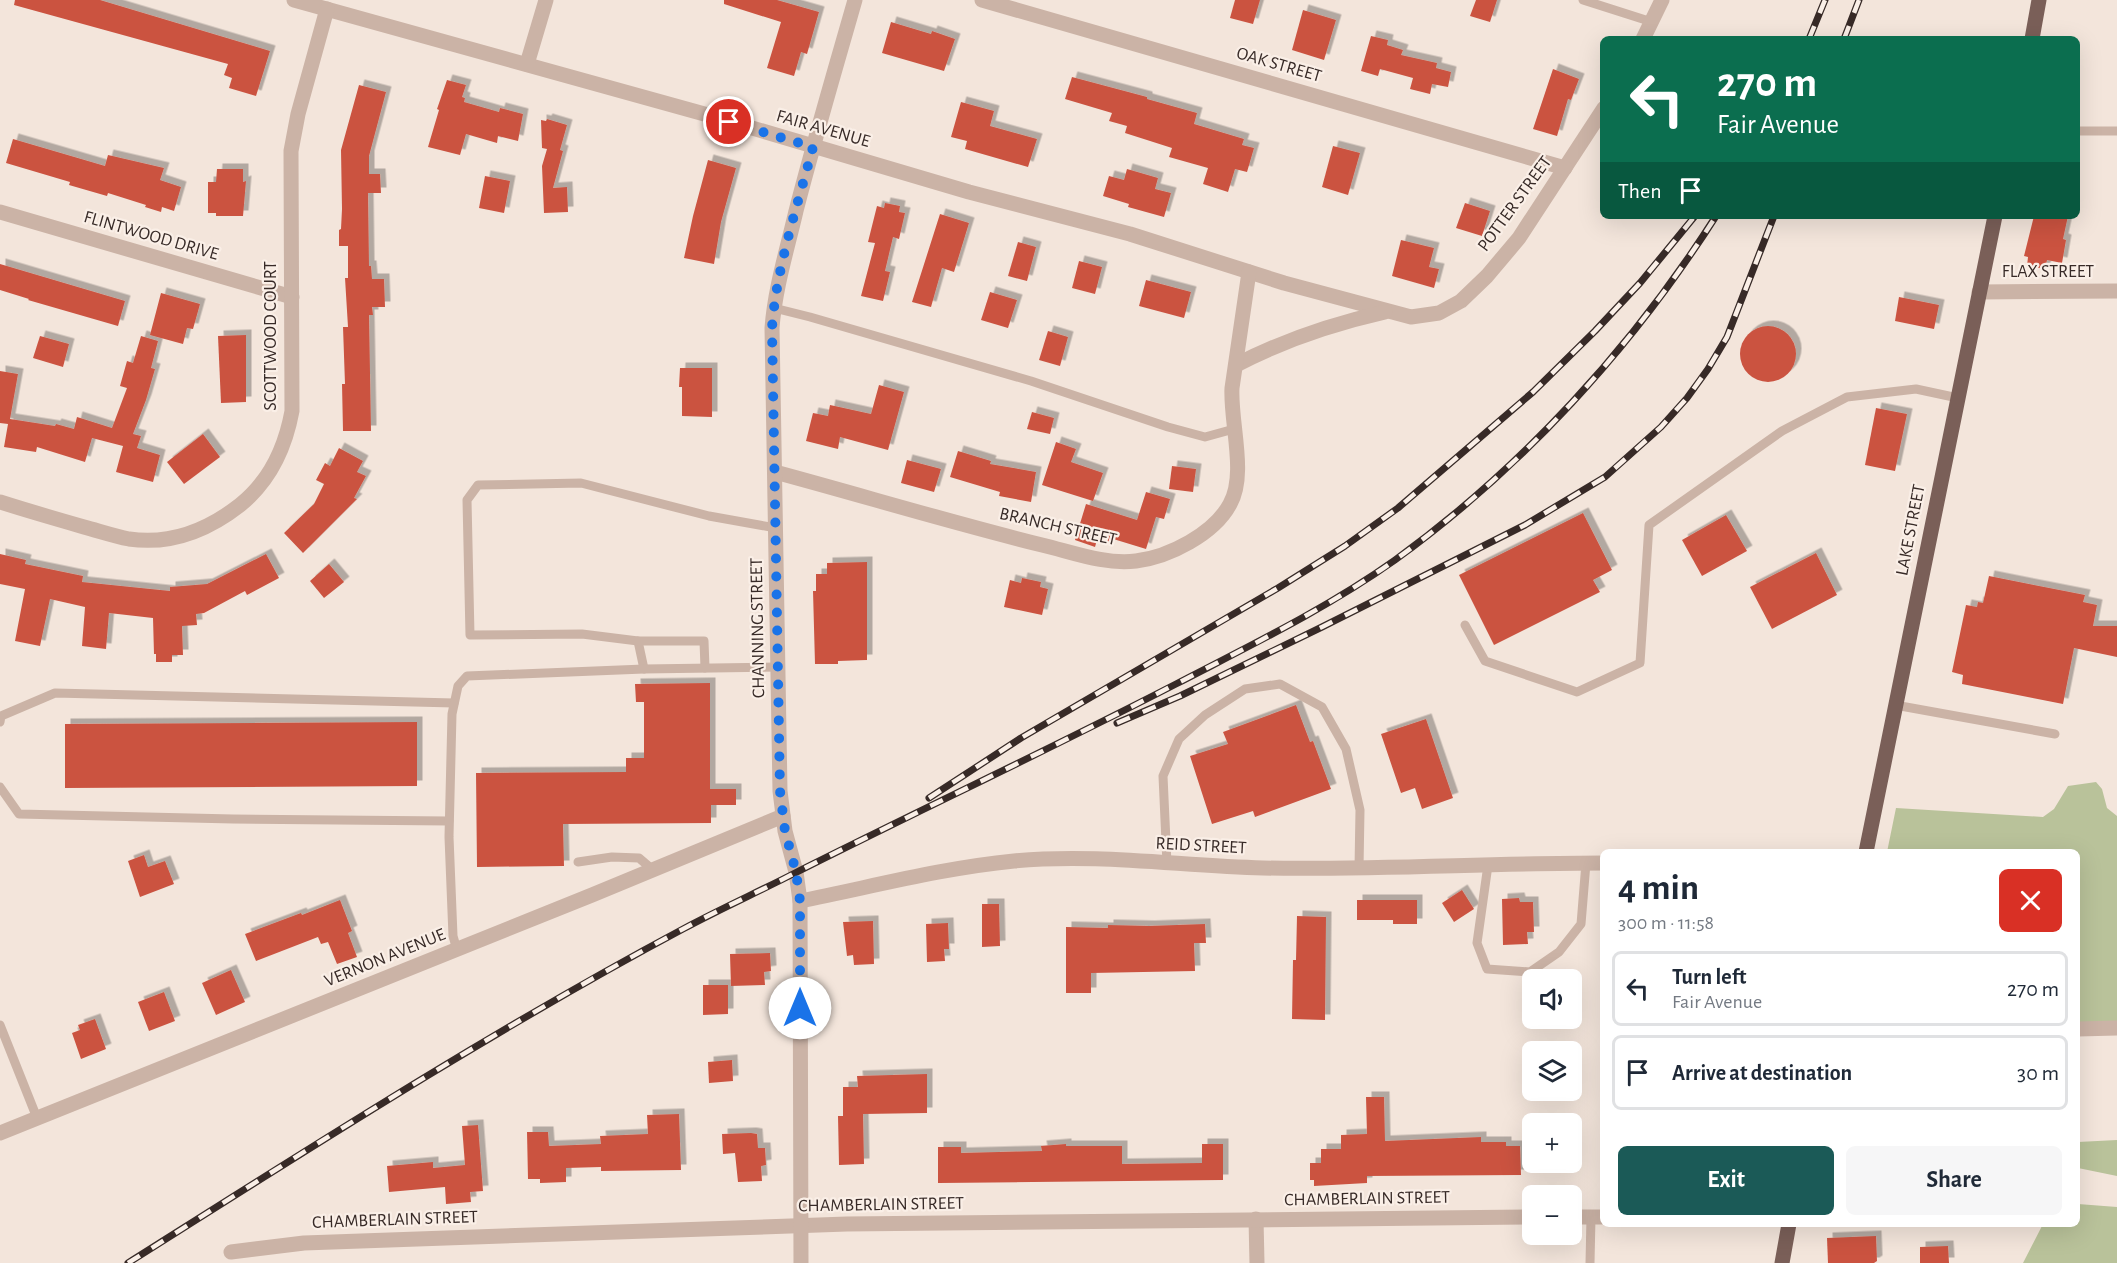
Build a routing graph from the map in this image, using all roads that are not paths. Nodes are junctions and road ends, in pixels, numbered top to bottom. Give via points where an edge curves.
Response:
1 (294, 0) edge
2 (546, 0) edge
3 (855, 0) edge
4 (982, 0) edge
5 (1583, 0) edge
6 (1662, 0) edge
7 (2039, 0) edge
8 (327, 9) junction
9 (1652, 22) junction
10 (1645, 36) edge
11 (2033, 36) edge
12 (528, 64) junction
13 (1600, 114) edge
14 (2080, 131) edge
15 (2117, 131) edge
16 (813, 147) junction
17 (1565, 168) junction
18 (0, 212) edge
19 (1994, 219) edge
20 (1249, 272) junction
21 (1305, 289) joint
22 (2117, 291) edge
23 (1979, 292) junction
24 (292, 297) junction
25 (774, 308) junction
26 (1388, 311) junction
27 (1236, 365) junction
28 (1958, 398) junction
29 (1234, 429) junction
30 (775, 472) junction
31 (0, 502) edge
32 (776, 528) junction
33 (1465, 625) dead end
34 (638, 641) junction
35 (778, 667) junction
36 (705, 668) junction
37 (644, 669) junction
38 (454, 703) junction
39 (1895, 705) junction
40 (0, 722) edge
41 (2055, 734) dead end
42 (0, 787) edge
43 (783, 816) junction
44 (449, 821) junction
45 (1865, 849) edge
46 (578, 862) dead end
47 (1586, 863) junction
48 (1600, 863) edge
49 (1167, 864) junction
50 (1488, 865) junction
51 (1359, 868) junction
52 (653, 870) junction
53 (800, 901) junction
54 (457, 950) junction
55 (0, 1025) edge
56 (2117, 1028) edge
57 (2080, 1029) edge
58 (37, 1118) junction
59 (0, 1133) edge
60 (1522, 1217) edge
61 (1597, 1217) edge
62 (1256, 1219) junction
63 (801, 1226) junction
64 (1789, 1227) edge
65 (231, 1252) dead end
66 (801, 1263) edge
67 (1257, 1263) edge
68 (1590, 1263) edge
69 (1782, 1263) edge

1 - 8 street, FAIR AVENUE
2 - 12 street
3 - 16 street, CHANNING STREET
4 - 17 street, OAK STREET
5 - 9 lane
6 - 9 street
7 - 11 main road
8 - 12 street, FAIR AVENUE
8 - 24 street, SCOTTWOOD COURT via 291,151
9 - 10 street
12 - 16 street, FAIR AVENUE
13 - 17 street, POTTER STREET
14 - 15 lane
16 - 20 street, FAIR AVENUE via 1130,234
16 - 25 street, CHANNING STREET
17 - 26 street, POTTER STREET via 1520,238 1461,301 1427,316 1411,317
18 - 24 street, FLINTWOOD DRIVE
19 - 23 main road, LAKE STREET
20 - 21 street, FAIR AVENUE
20 - 27 street, BRANCH STREET
21 - 26 street, POTTER STREET
22 - 23 street, FLAX STREET
23 - 28 main road, LAKE STREET
24 - 31 street, SCOTTWOOD COURT via 293,395 289,430 264,481 221,520 178,537 129,539
25 - 29 lane via 1031,381 1205,437
25 - 30 street, CHANNING STREET
26 - 27 street via 1270,347
27 - 29 street, BRANCH STREET via 1231,400
28 - 33 lane via 1916,389 1847,397 1782,431 1649,525 1640,663 1577,693 1485,661
28 - 39 main road, LAKE STREET
29 - 30 street, BRANCH STREET via 1236,488 1219,521 1178,549 1135,561 1109,561 1017,539
30 - 32 street, CHANNING STREET
32 - 34 lane via 710,516 581,483 478,485 467,500 470,635 582,634
32 - 35 street, CHANNING STREET
34 - 36 lane via 704,641
34 - 37 lane
35 - 36 lane
35 - 43 street, CHANNING STREET
36 - 37 lane
37 - 38 lane via 466,676 458,686
38 - 40 lane via 54,693 1,716
38 - 44 lane
39 - 41 lane
39 - 45 main road, LAKE STREET
42 - 44 lane via 19,814
43 - 52 street, VERNON AVENUE
43 - 53 street, CHANNING STREET
44 - 54 lane via 453,936
46 - 52 lane via 639,858
47 - 48 street, REID STREET
47 - 50 street, REID STREET
47 - 50 lane via 1581,924 1559,952 1530,972 1487,969 1480,952 1477,943
49 - 51 street, REID STREET
49 - 51 lane via 1163,776 1179,739 1205,715 1245,688 1280,684 1322,707 1346,748 1360,810
49 - 53 street, REID STREET via 1096,859 1013,861
50 - 51 street, REID STREET
52 - 54 street, VERNON AVENUE
53 - 63 street, CHANNING STREET
54 - 58 street, VERNON AVENUE
55 - 58 lane
56 - 57 street
58 - 59 street, VERNON AVENUE
60 - 62 street, CHAMBERLAIN STREET
61 - 68 lane
62 - 63 street, CHAMBERLAIN STREET
62 - 67 street
63 - 65 street, CHAMBERLAIN STREET via 304,1242
63 - 66 street, CHANNING STREET
64 - 69 main road

